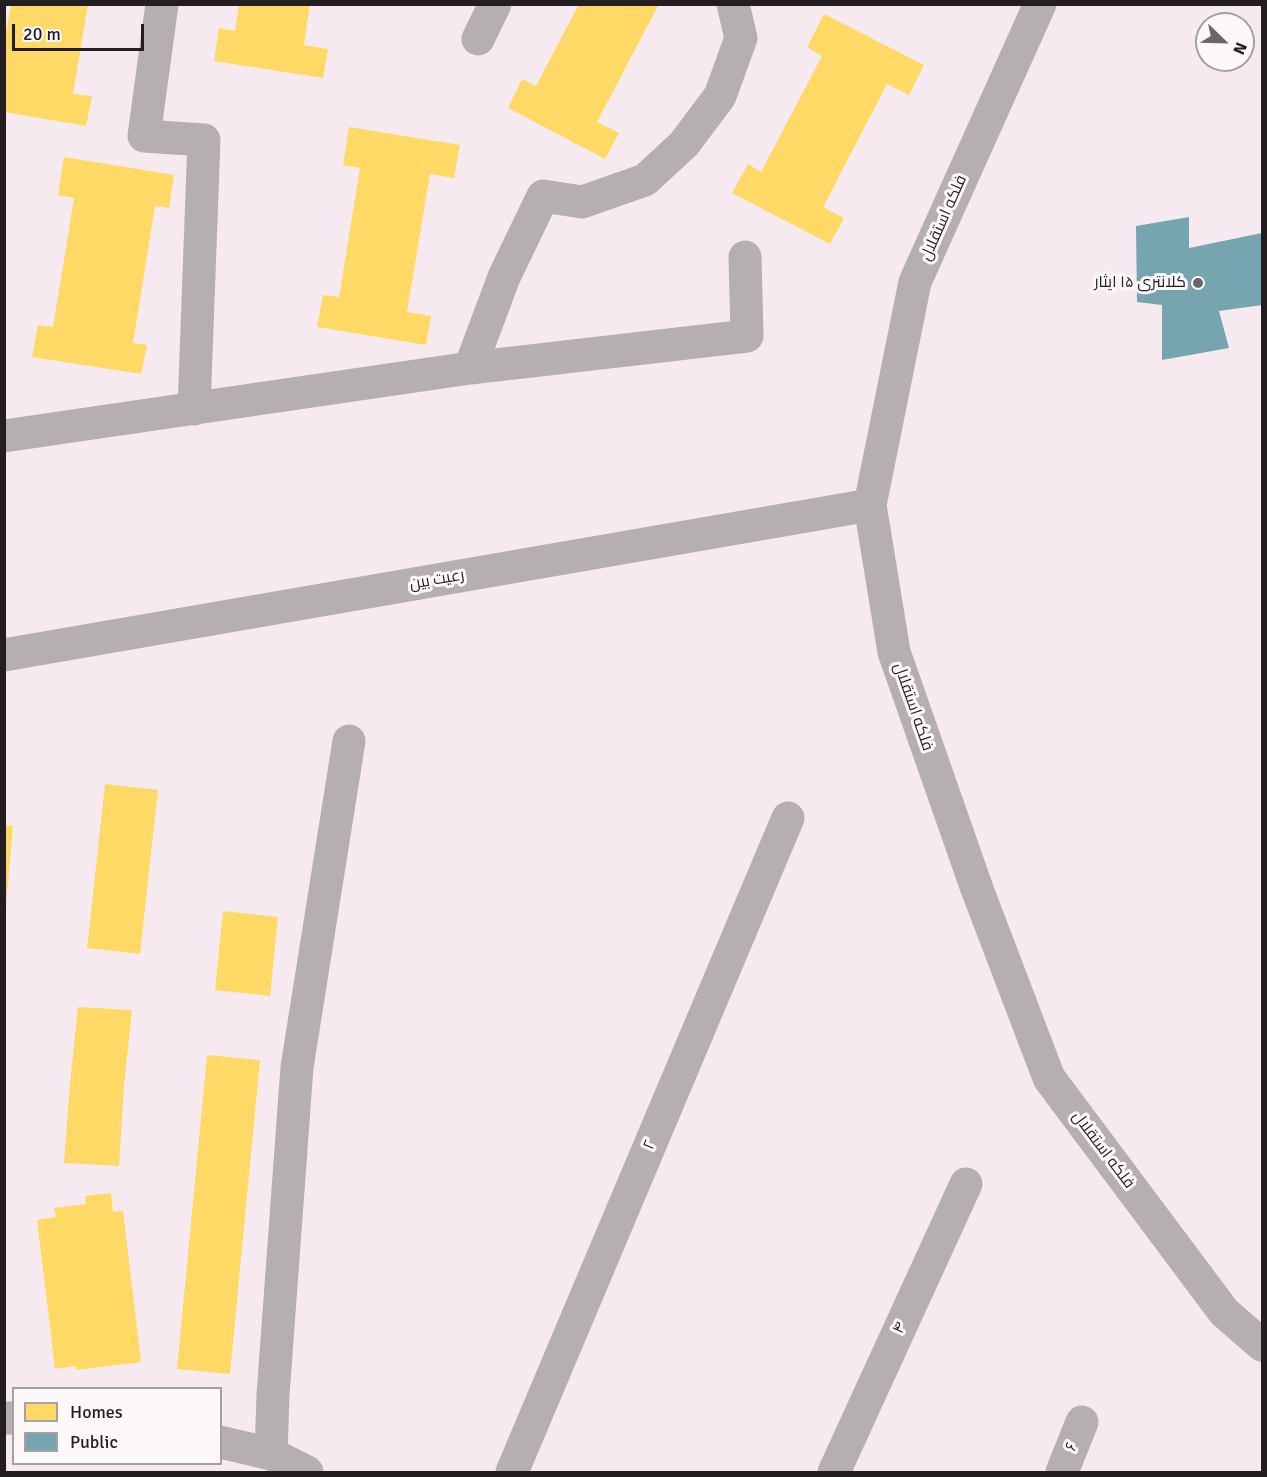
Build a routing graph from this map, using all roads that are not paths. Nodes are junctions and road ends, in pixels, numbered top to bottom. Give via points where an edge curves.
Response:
1 (162, 4) edge
2 (495, 4) edge
3 (733, 4) edge
4 (1040, 4) edge
5 (478, 39) dead end
6 (745, 257) dead end
7 (470, 368) junction
8 (194, 410) junction
9 (4, 436) edge
10 (870, 505) junction
11 (4, 655) edge
12 (349, 741) dead end
13 (788, 818) dead end
14 (966, 1184) dead end
15 (1263, 1346) edge
16 (1082, 1422) dead end
17 (222, 1442) edge
18 (271, 1454) junction
19 (307, 1473) edge
20 (512, 1473) edge
21 (834, 1473) edge
22 (1062, 1473) edge

1 - 8 street via 144,136 204,140
2 - 5 street
3 - 7 street via 741,38 720,96 684,144 645,180 582,202 543,196 504,277
4 - 10 main road, فلکه استقلال via 915,282
6 - 7 street via 747,336
7 - 8 street
8 - 9 street
10 - 11 street, رعیت بین
10 - 15 main road, فلکه استقلال via 894,652 977,889 1049,1078 1224,1312
12 - 18 street via 297,1067
13 - 20 street, ۲
14 - 21 street, ۴
16 - 22 street, ۶
17 - 18 street
18 - 19 street

